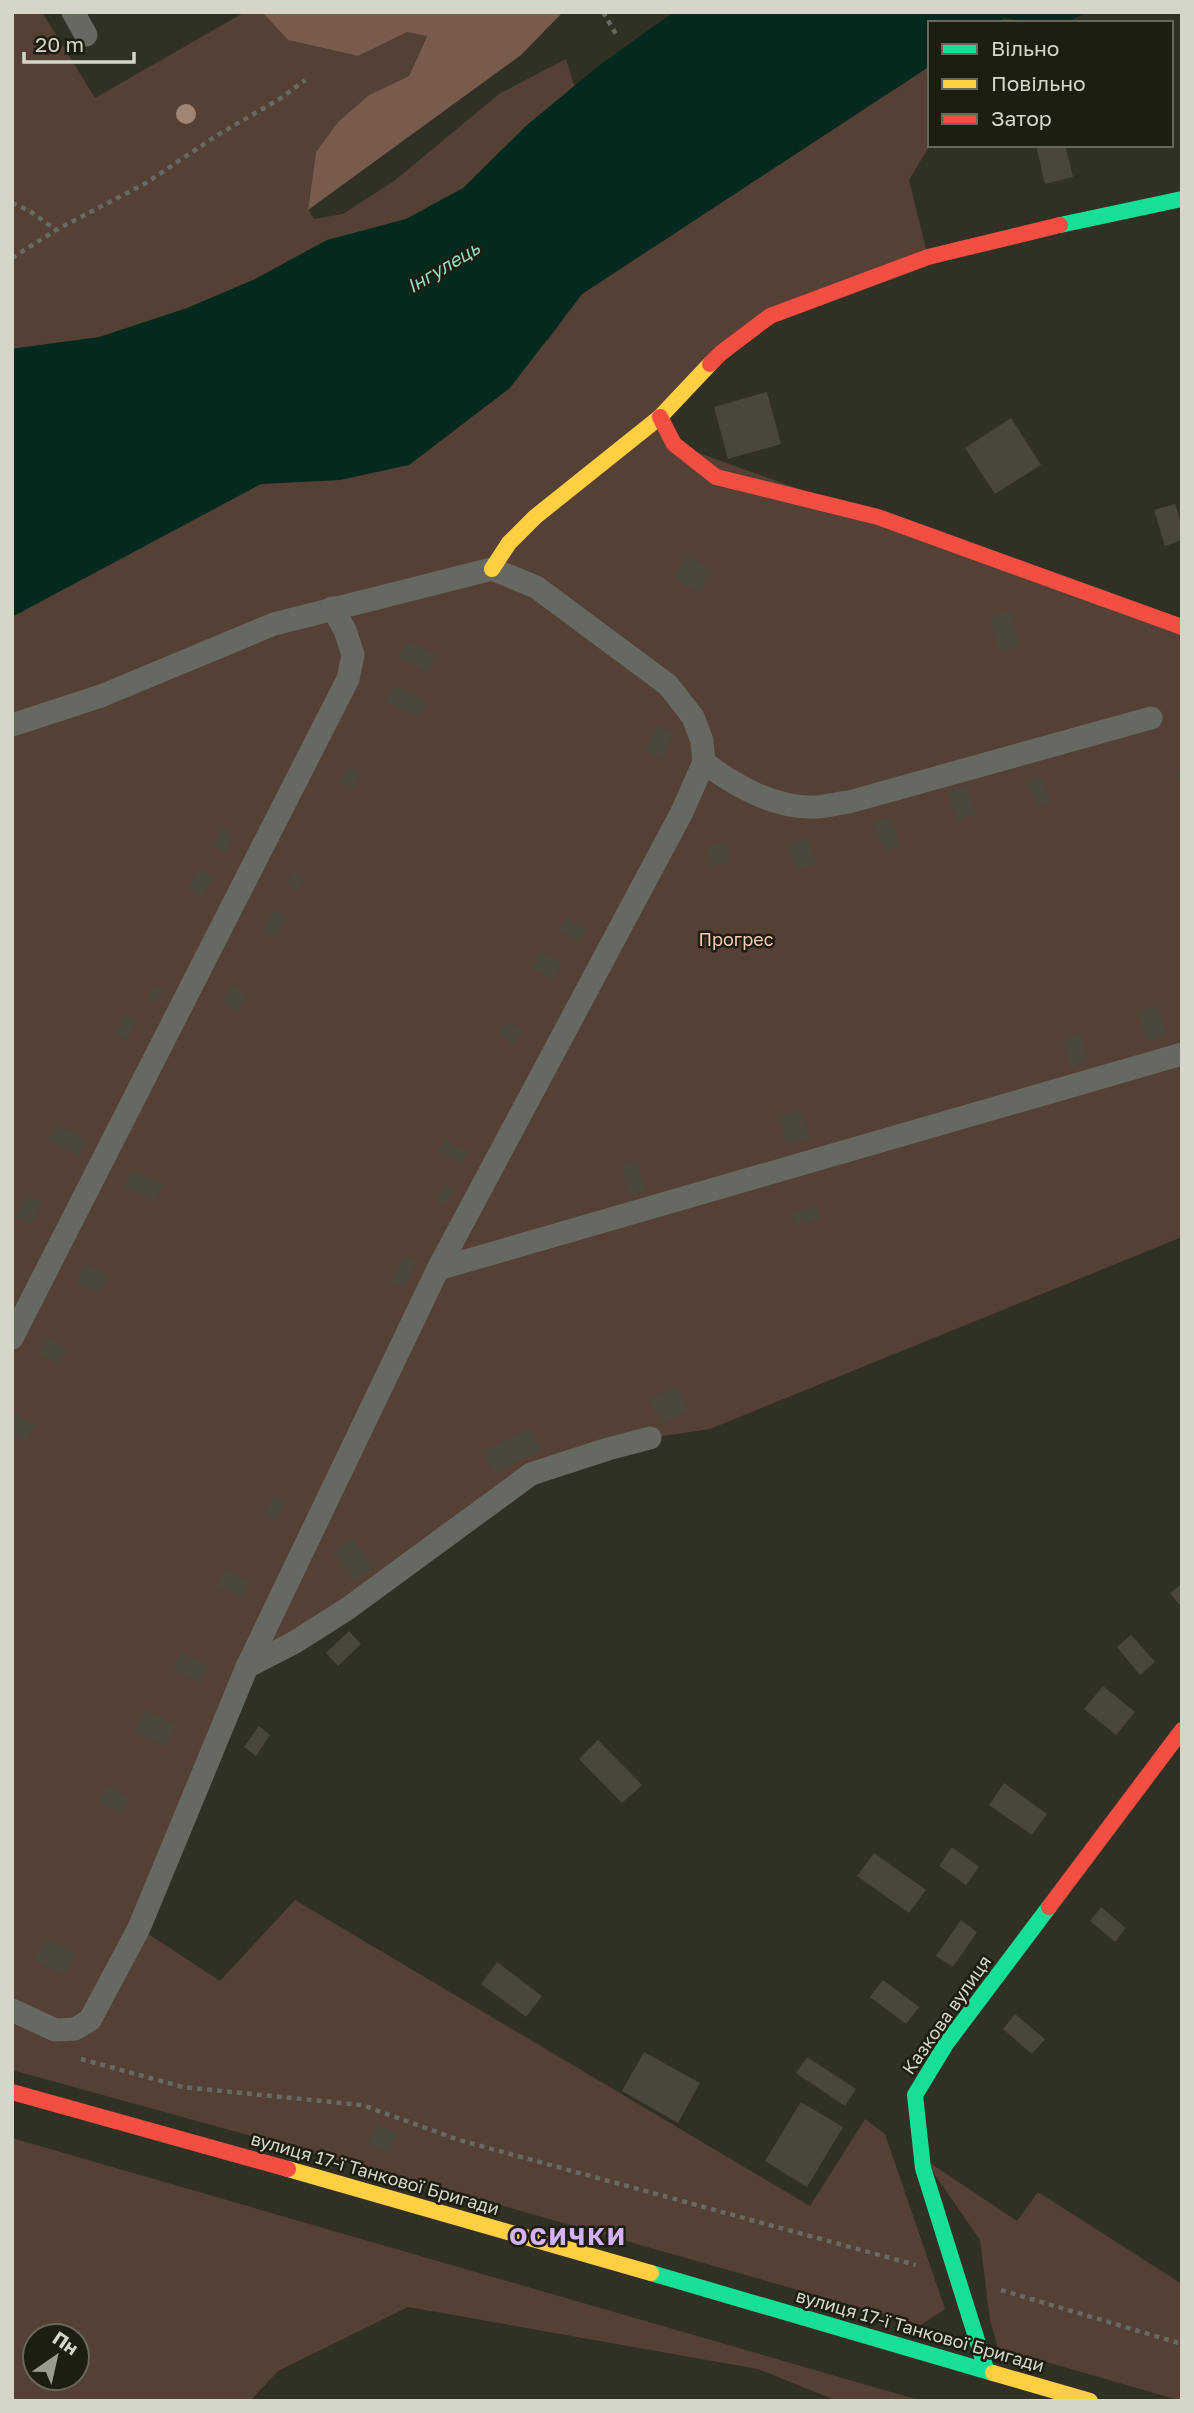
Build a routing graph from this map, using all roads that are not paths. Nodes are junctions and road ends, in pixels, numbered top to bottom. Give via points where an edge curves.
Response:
1 (73, 12) edge
2 (86, 35) dead end
3 (1182, 199) edge
4 (660, 416) junction
5 (492, 569) junction
6 (332, 608) junction
7 (1182, 627) edge
8 (1151, 718) dead end
9 (12, 725) edge
10 (704, 762) junction
11 (1182, 1054) edge
12 (438, 1269) junction
13 (12, 1338) edge
14 (650, 1438) dead end
15 (247, 1667) junction
16 (1182, 1730) edge
17 (12, 2010) edge
18 (12, 2092) edge
19 (986, 2369) junction
20 (1090, 2401) edge

1 - 2 lane
3 - 4 street via 928,257 770,316 721,353
4 - 5 street via 535,517
4 - 7 street via 674,444 716,477 878,517
5 - 6 lane
5 - 10 lane via 536,587 668,685 693,717
6 - 9 lane via 274,624 101,696
6 - 13 lane via 353,655 348,679
8 - 10 lane via 849,802 811,807 774,802
10 - 12 lane via 682,812
11 - 12 lane
12 - 15 lane
14 - 15 lane via 531,1474 347,1609
15 - 17 lane via 139,1928 90,2020 75,2029 55,2030
16 - 19 street, Казкова вулиця via 946,2044 915,2095 923,2168
18 - 19 street, вулиця 17-ї Танкової Бригади
19 - 20 street, вулиця 17-ї Танкової Бригади

